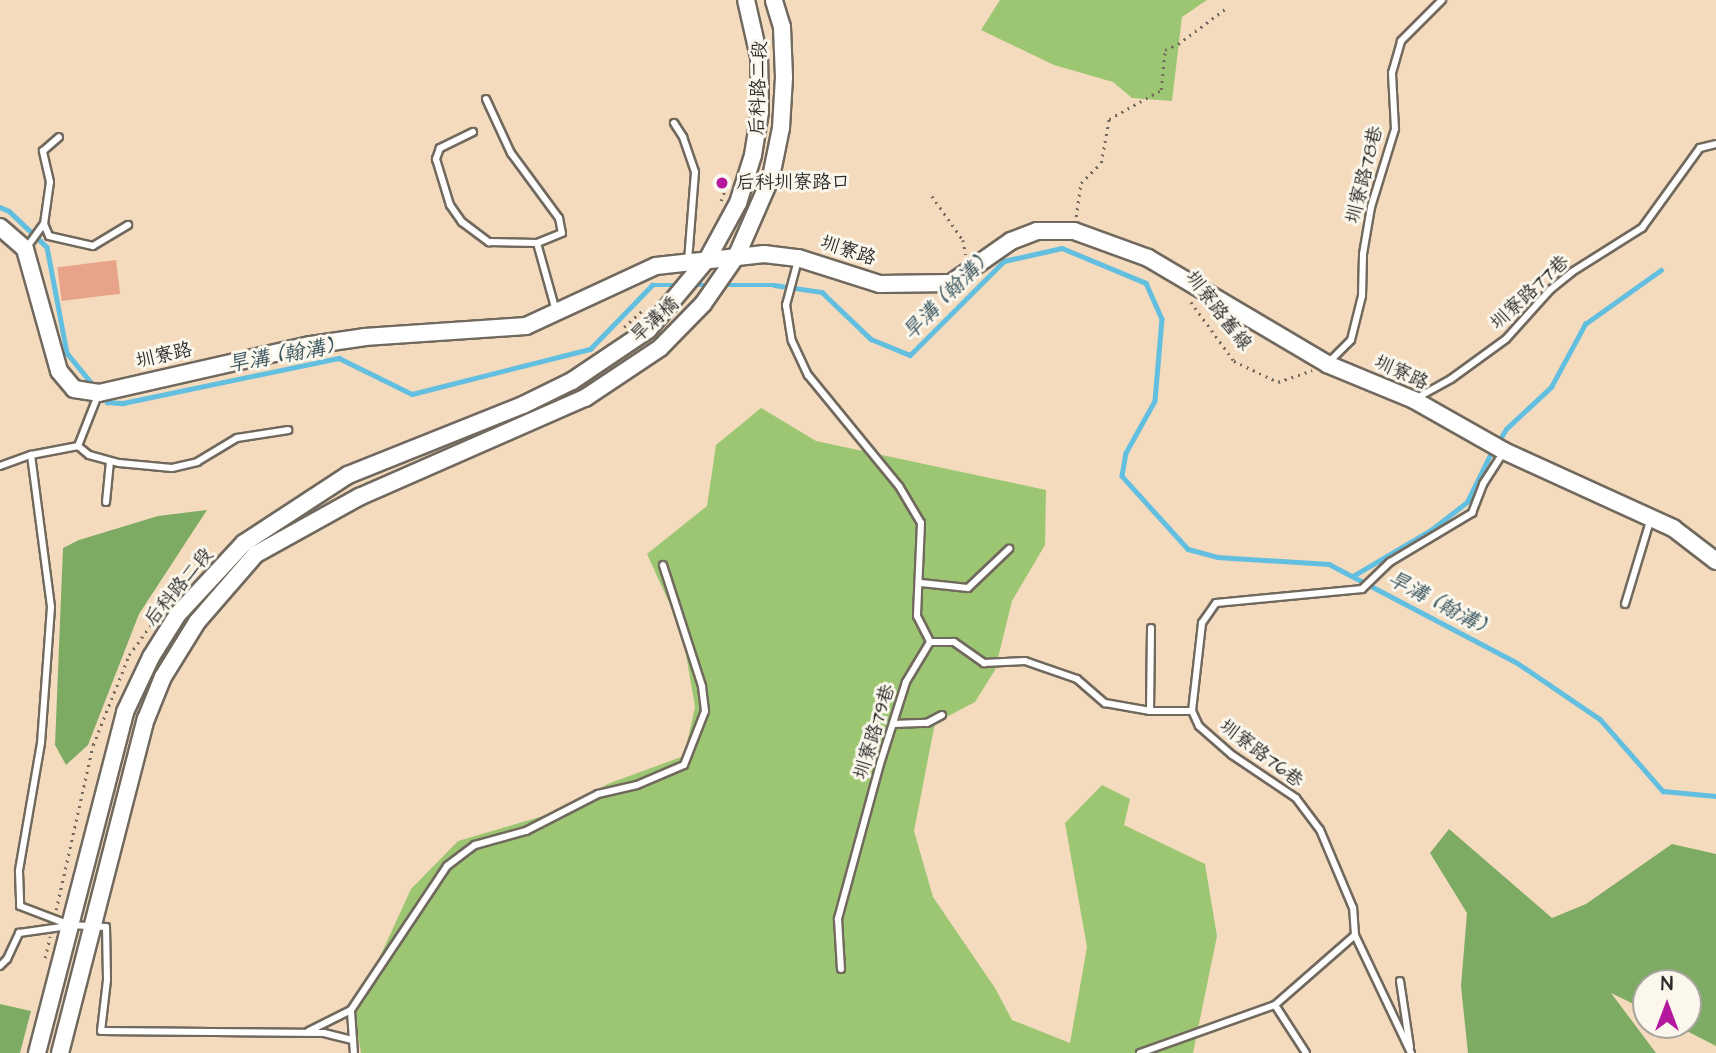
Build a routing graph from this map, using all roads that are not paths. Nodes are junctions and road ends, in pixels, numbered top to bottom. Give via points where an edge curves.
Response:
1 (746, 0) edge
2 (774, 0) edge
3 (1442, 0) edge
4 (486, 99) dead end
5 (674, 123) dead end
6 (473, 132) dead end
7 (59, 137) dead end
8 (1716, 144) edge
9 (44, 224) junction
10 (128, 225) dead end
11 (0, 227) edge
12 (537, 243) junction
13 (25, 249) junction
14 (737, 255) junction
15 (708, 258) junction
16 (798, 258) junction
17 (688, 262) junction
18 (557, 313) junction
19 (1328, 363) junction
20 (572, 381) joint
21 (99, 393) junction
22 (585, 398) joint
23 (1414, 400) junction
24 (288, 430) dead end
25 (78, 446) junction
26 (1504, 451) junction
27 (31, 456) junction
28 (110, 461) junction
29 (0, 466) edge
30 (106, 502) dead end
31 (1651, 517) junction
32 (1009, 549) dead end
33 (1716, 561) edge
34 (663, 565) dead end
35 (921, 583) junction
36 (1625, 604) dead end
37 (1151, 628) dead end
38 (930, 642) junction
39 (1150, 712) junction
40 (1192, 712) junction
41 (942, 715) dead end
42 (893, 724) junction
43 (71, 925) junction
44 (92, 926) junction
45 (1355, 935) junction
46 (0, 966) edge
47 (841, 969) dead end
48 (1400, 981) dead end
49 (1275, 1005) junction
50 (351, 1010) junction
51 (306, 1033) junction
52 (353, 1040) junction
53 (37, 1053) edge
54 (60, 1053) edge
55 (354, 1053) edge
56 (1140, 1053) edge
57 (1306, 1053) edge
58 (1411, 1053) edge

1 - 15 street, 后科路二段 via 759,57 760,112 738,203
2 - 14 street, 后科路二段 via 782,27 781,128 771,177
3 - 19 lane, 圳寮路78巷 via 1401,41 1392,72 1395,129 1371,206 1362,296 1352,340
4 - 12 lane via 511,153 559,218 562,233
5 - 17 lane via 695,172
6 - 12 lane via 440,148 436,159 450,205 462,222 489,242
7 - 9 lane via 43,151 50,181
8 - 23 lane, 圳寮路77巷 via 1700,148 1642,228 1607,247 1550,290 1506,339
9 - 10 lane via 49,236 93,246
9 - 13 lane
11 - 13 street
12 - 18 lane
13 - 21 street via 59,371 74,389
14 - 15 street, 圳寮路
14 - 16 street, 圳寮路
14 - 22 street, 旱溝橋 via 702,304 660,348
15 - 17 street, 圳寮路
15 - 20 street, 旱溝橋 via 648,330
16 - 19 street, 圳寮路 via 880,284 951,283 1011,241 1037,231 1074,231 1148,258
16 - 35 lane via 786,305 792,341 808,375 899,486 921,523
17 - 18 street, 圳寮路 via 656,266
18 - 21 street, 圳寮路 via 526,326 496,330 365,337 311,345
19 - 23 street, 圳寮路
20 - 43 street, 后科路二段 via 348,475 244,543 178,614 150,657 125,712
21 - 25 lane
22 - 44 street, 后科路二段 via 359,497 257,554 197,622 163,677 146,719
23 - 26 street, 圳寮路
24 - 28 lane via 237,438 197,462 172,468
25 - 27 lane
25 - 28 lane
26 - 31 street, 圳寮路
26 - 40 lane via 1483,484 1472,513 1390,562 1362,589 1216,603 1202,622
27 - 29 lane
27 - 43 lane via 51,607 41,743 19,871 20,906
28 - 30 lane
31 - 33 street, 圳寮路
31 - 36 lane
32 - 35 lane via 968,588
34 - 50 lane via 702,686 705,711 684,765 637,785 598,794 526,831 475,845 447,866
35 - 38 lane via 917,616
37 - 39 lane
38 - 39 lane via 954,642 985,663 1025,661 1077,679 1105,703
38 - 42 lane, 圳寮路79巷 via 906,682
39 - 40 lane
40 - 45 lane, 圳寮路76巷 via 1199,726 1232,755 1296,797 1320,830 1353,908
41 - 42 lane via 927,723
42 - 47 lane, 圳寮路79巷 via 838,919
43 - 44 lane
43 - 46 lane via 19,933
43 - 53 street, 后科路二段
44 - 51 lane via 106,927 107,980 100,1031
44 - 54 street, 后科路二段
45 - 49 lane
45 - 58 lane, 圳寮路76巷
48 - 58 lane
49 - 56 lane
49 - 57 lane
50 - 51 lane
50 - 52 lane
51 - 52 lane
52 - 55 lane

